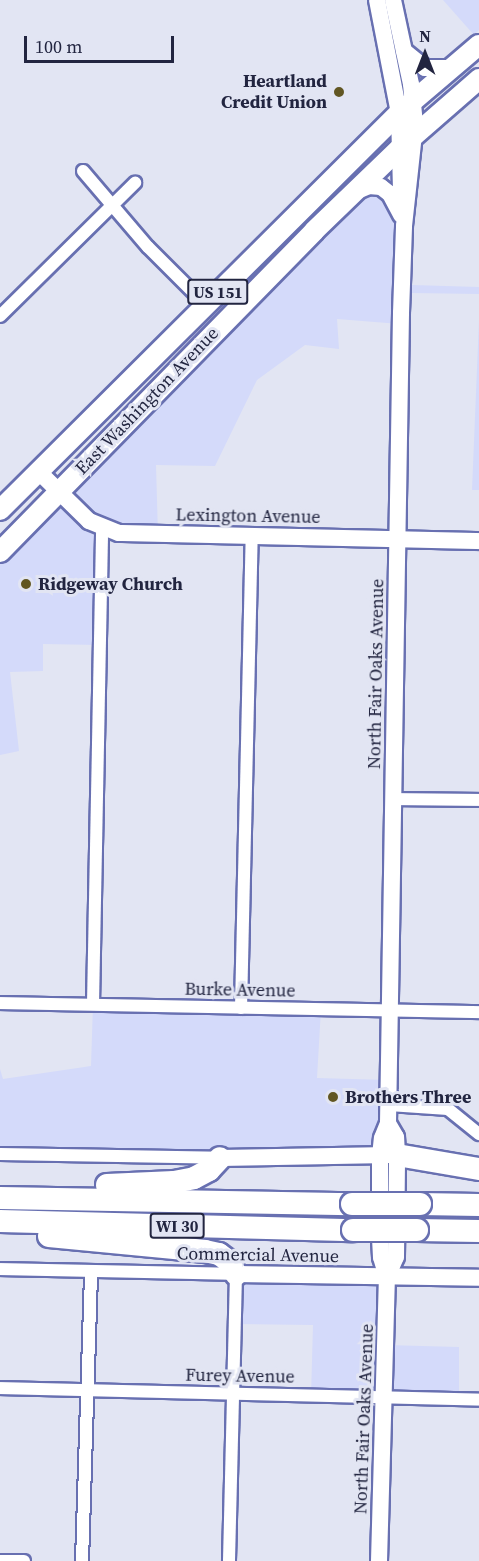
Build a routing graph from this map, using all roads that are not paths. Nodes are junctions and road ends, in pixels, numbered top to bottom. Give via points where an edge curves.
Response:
1 (377, 0) edge
2 (393, 0) edge
3 (479, 45) edge
4 (404, 51) junction
5 (452, 68) junction
6 (479, 79) edge
7 (406, 107) junction
8 (407, 142) junction
9 (83, 171) dead end
10 (135, 183) dead end
11 (354, 192) junction
12 (112, 206) junction
13 (403, 220) junction
14 (205, 304) junction
15 (0, 316) edge
16 (39, 472) junction
17 (60, 493) junction
18 (0, 510) edge
19 (102, 527) junction
20 (252, 536) junction
21 (398, 539) junction
22 (479, 541) edge
23 (0, 552) edge
24 (393, 799) junction
25 (479, 800) edge
26 (0, 1003) edge
27 (93, 1004) junction
28 (241, 1008) junction
29 (390, 1011) junction
30 (479, 1012) edge
31 (389, 1105) junction
32 (479, 1134) edge
33 (0, 1154) edge
34 (389, 1155) junction
35 (220, 1158) junction
36 (479, 1169) edge
37 (0, 1189) edge
38 (0, 1198) edge
39 (479, 1204) edge
40 (0, 1221) edge
41 (479, 1231) edge
42 (0, 1232) edge
43 (0, 1269) edge
44 (91, 1271) junction
45 (236, 1274) junction
46 (387, 1277) junction
47 (479, 1278) edge
48 (0, 1388) edge
49 (87, 1390) junction
50 (233, 1394) junction
51 (384, 1397) junction
52 (479, 1400) edge
53 (0, 1561) edge
54 (24, 1561) edge
55 (82, 1561) edge
56 (229, 1561) edge
57 (379, 1561) edge

1 - 7 street
2 - 4 street
3 - 5 main road, East Washington Avenue / US 151
4 - 5 street via 425,68
4 - 7 street
5 - 7 main road, East Washington Avenue / US 151
6 - 8 main road, East Washington Avenue / US 151
7 - 8 street, North Fair Oaks Avenue
7 - 14 main road, East Washington Avenue / US 151
8 - 11 main road, East Washington Avenue / US 151
8 - 13 street, North Fair Oaks Avenue
9 - 12 street
10 - 12 street
11 - 13 street via 369,186 381,187 390,194
11 - 17 main road, East Washington Avenue / US 151
12 - 14 street
12 - 15 street
13 - 21 street, North Fair Oaks Avenue
14 - 16 main road, East Washington Avenue / US 151
16 - 17 street, Lexington Avenue
16 - 18 main road, East Washington Avenue / US 151
17 - 19 street, Lexington Avenue via 89,521
17 - 23 main road, East Washington Avenue / US 151
19 - 20 street, Lexington Avenue via 119,533
19 - 27 street
20 - 21 street, Lexington Avenue
20 - 28 street
21 - 22 street, Lexington Avenue
21 - 24 street, North Fair Oaks Avenue
24 - 25 street
24 - 29 street, North Fair Oaks Avenue
26 - 27 street, Burke Avenue
27 - 28 street, Burke Avenue
28 - 29 street, Burke Avenue
29 - 30 street, Burke Avenue
29 - 31 street, North Fair Oaks Avenue
31 - 32 street via 448,1109
31 - 34 street, North Fair Oaks Avenue via 388,1123 396,1137
33 - 35 street
34 - 35 street
34 - 36 highway
34 - 46 street, North Fair Oaks Avenue via 396,1257
35 - 37 highway via 194,1178 174,1182
38 - 39 highway, WI 30, bridge
40 - 41 highway, WI 30, bridge
42 - 45 highway via 205,1251 228,1260
43 - 44 street, Commercial Avenue
44 - 45 street, Commercial Avenue
44 - 49 street
45 - 46 street, Commercial Avenue
45 - 50 street
46 - 47 street, Commercial Avenue
46 - 51 street, North Fair Oaks Avenue
48 - 49 street, Furey Avenue
49 - 50 street, Furey Avenue
49 - 55 street
50 - 51 street, Furey Avenue
50 - 56 street
51 - 52 street, Furey Avenue
51 - 57 street, North Fair Oaks Avenue
53 - 54 street

